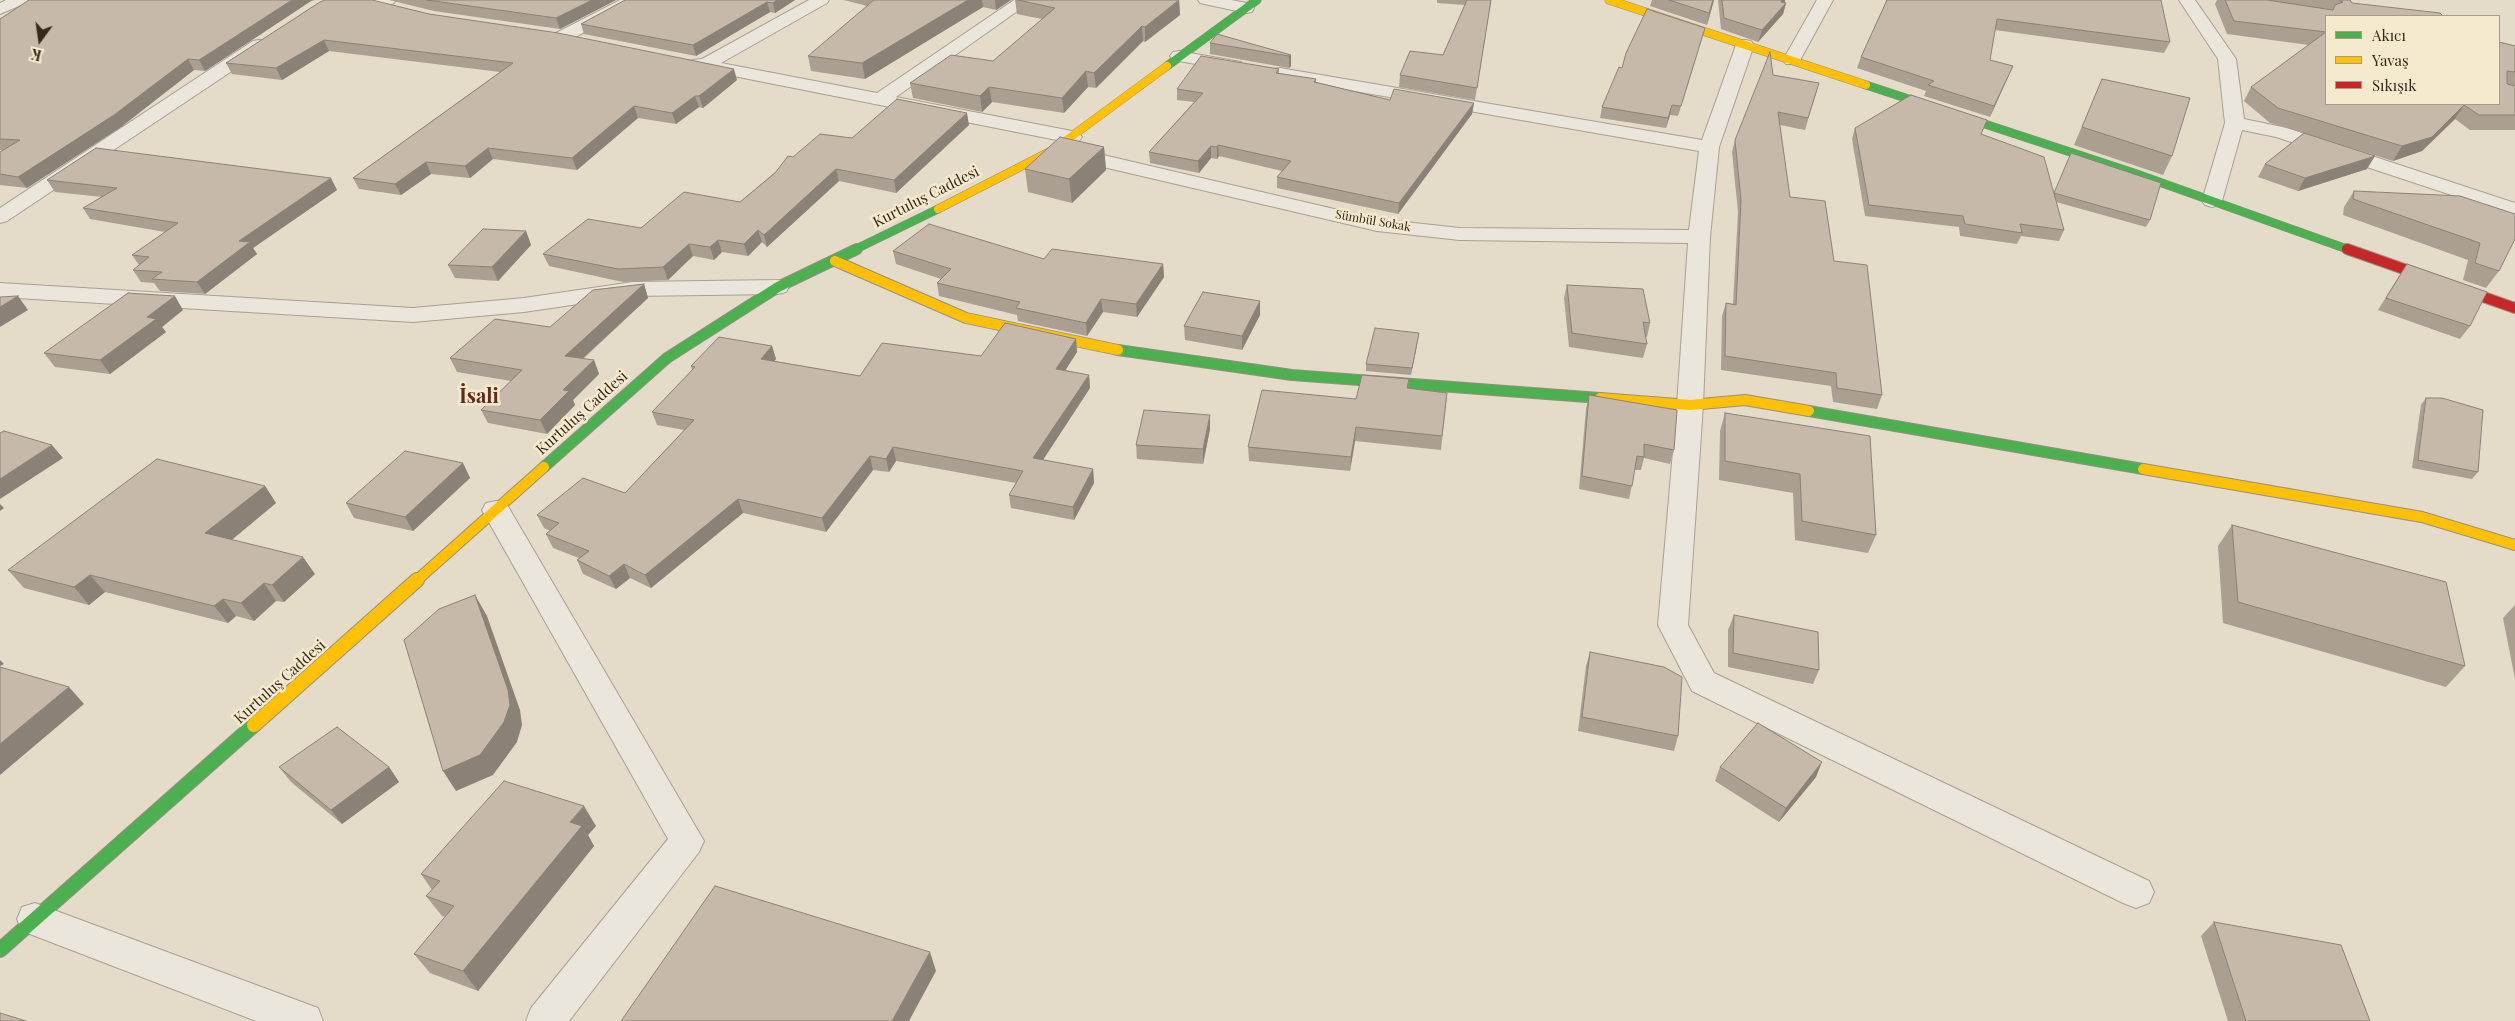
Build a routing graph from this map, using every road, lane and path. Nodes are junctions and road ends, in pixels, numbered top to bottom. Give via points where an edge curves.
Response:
1 (20, 0) edge
2 (632, 0) edge
3 (821, 0) edge
4 (1025, 0) edge
5 (1206, 0) edge
6 (1609, 0) edge
7 (1825, 0) edge
8 (2187, 0) edge
9 (375, 1) edge
10 (1251, 4) edge
11 (0, 9) edge
12 (406, 11) edge
13 (277, 34) edge
14 (543, 34) edge
15 (562, 37) junction
16 (591, 42) edge
17 (1744, 45) junction
18 (1179, 56) junction
19 (1792, 60) junction
20 (686, 61) edge
21 (705, 65) junction
22 (879, 100) junction
23 (2235, 123) junction
24 (1072, 137) junction
25 (1710, 147) junction
26 (1053, 150) junction
27 (2212, 201) junction
28 (2515, 210) edge
29 (0, 217) edge
30 (1699, 237) junction
31 (835, 261) junction
32 (778, 287) junction
33 (0, 290) edge
34 (2515, 308) edge
35 (1690, 406) junction
36 (496, 510) junction
37 (2515, 545) edge
38 (2136, 892) dead end
39 (35, 919) junction
40 (0, 950) edge
41 (304, 1021) edge
42 (545, 1021) edge

1 - 11 street
2 - 15 street
3 - 21 street
4 - 22 street
5 - 10 street
6 - 17 street
7 - 19 street
8 - 23 street via 2227,59
9 - 12 street
10 - 18 street, Kurtuluş Caddesi
13 - 29 street
14 - 15 street
15 - 16 street
17 - 19 street
17 - 25 street
18 - 24 street, Kurtuluş Caddesi
18 - 25 street
19 - 27 street
20 - 21 street
21 - 22 street
22 - 24 street
23 - 27 street
23 - 28 street via 2280,132
24 - 26 street, Kurtuluş Caddesi
25 - 30 street
26 - 30 street, Sümbül Sokak via 1377,225 1460,234
26 - 31 street, Kurtuluş Caddesi
27 - 34 street
30 - 35 street
31 - 32 street, Kurtuluş Caddesi
31 - 35 street via 966,318 1095,347 1292,375
32 - 33 street via 633,289 524,305 413,314
32 - 36 street, Kurtuluş Caddesi via 667,358
35 - 37 street via 1745,400 2422,517
35 - 38 street via 1673,625 1703,682
36 - 39 street, Kurtuluş Caddesi
36 - 42 street via 687,841
39 - 40 street, Kurtuluş Caddesi
39 - 41 street

